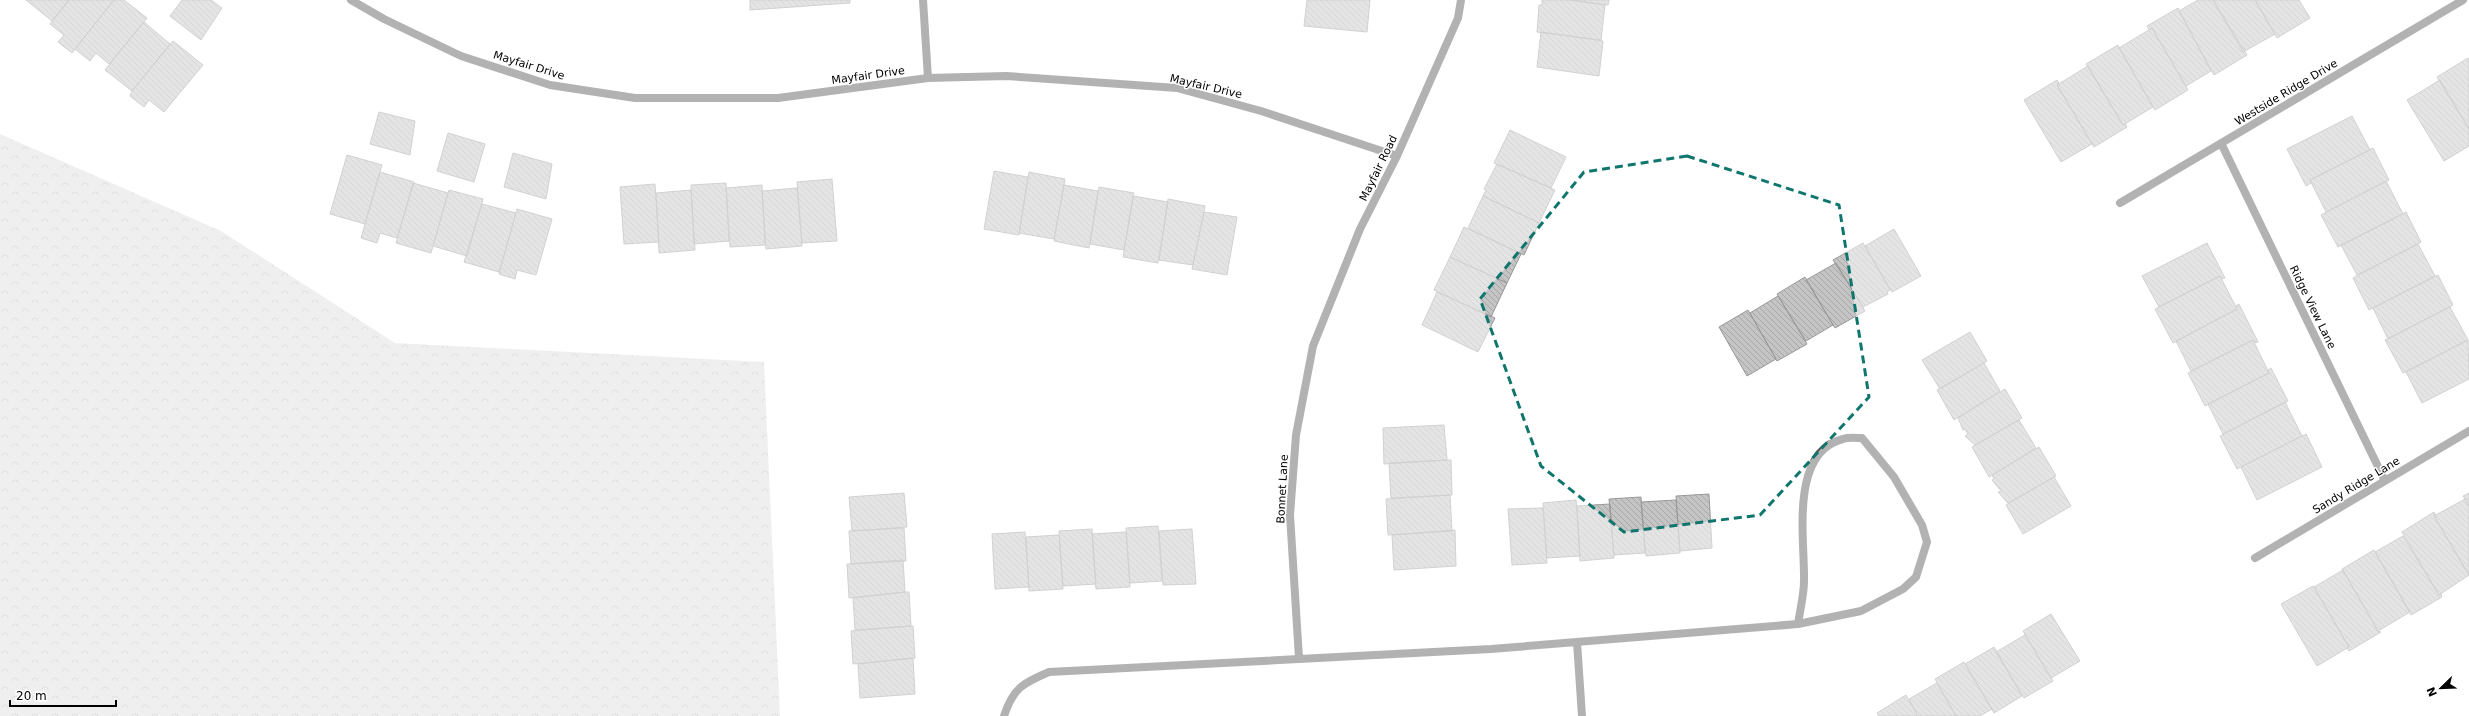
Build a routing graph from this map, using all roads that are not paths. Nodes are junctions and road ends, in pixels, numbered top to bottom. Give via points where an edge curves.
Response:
1 (351, 0) edge
2 (923, 0) edge
3 (1461, 0) edge
4 (2463, 0) edge
5 (928, 78) junction
6 (2221, 143) junction
7 (1397, 156) junction
8 (2120, 203) dead end
9 (1313, 346) joint
10 (2469, 430) edge
11 (2385, 481) junction
12 (2255, 558) dead end
13 (1798, 624) junction
14 (1577, 642) junction
15 (1299, 658) junction
16 (1004, 716) edge
17 (1582, 716) edge

1 - 5 street, Mayfair Drive via 384,20 461,56 550,85 636,98 778,98
2 - 5 street
3 - 7 street, Mayfair Road via 1458,18
4 - 6 street, Westside Ridge Drive
5 - 7 street, Mayfair Drive via 1006,76 1177,88 1261,111
6 - 8 street, Westside Ridge Drive
6 - 11 street, Ridge View Lane
7 - 9 street, Mayfair Road via 1360,229
9 - 15 street, Bonnet Lane via 1296,435 1290,515
10 - 11 street, Sandy Ridge Lane
11 - 12 street, Sandy Ridge Lane
13 - 13 street via 1861,611 1903,589 1916,577 1927,542 1922,525 1894,477 1862,438 1843,439 1824,448 1809,470 1804,493 1804,582
13 - 14 street
14 - 15 street via 1491,650
14 - 17 street
15 - 16 street via 1049,672 1027,681 1009,698

